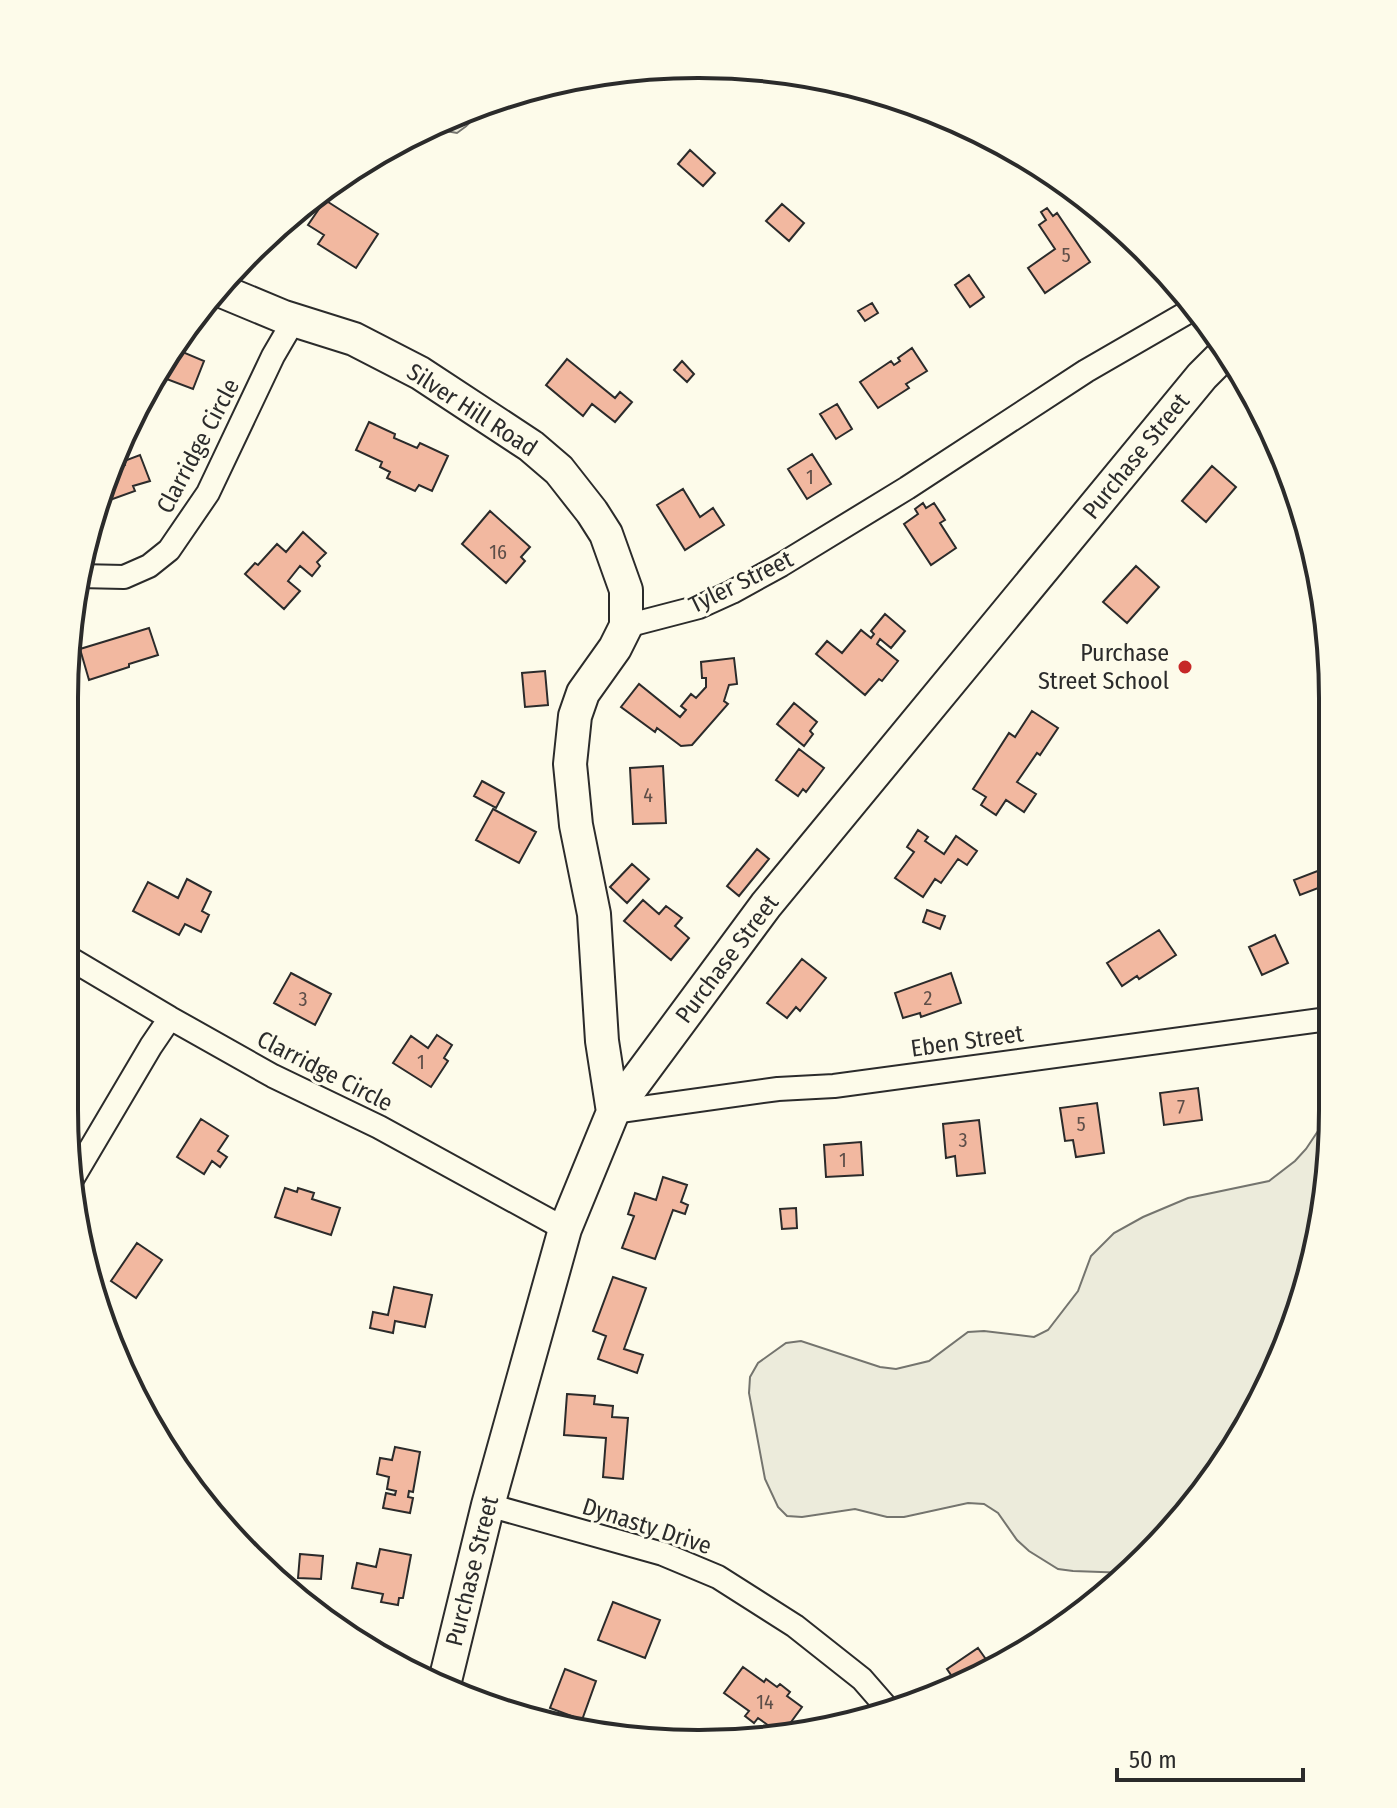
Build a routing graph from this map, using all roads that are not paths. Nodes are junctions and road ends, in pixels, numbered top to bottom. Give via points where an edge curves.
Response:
1 (228, 294) edge
2 (1185, 314) edge
3 (294, 320) junction
4 (1218, 360) edge
5 (90, 576) edge
6 (626, 626) junction
7 (78, 963) edge
8 (170, 1018) junction
9 (1319, 1020) edge
10 (613, 1112) junction
11 (81, 1165) edge
12 (565, 1229) junction
13 (488, 1505) junction
14 (446, 1676) edge
15 (882, 1702) edge

1 - 3 main road, Silver Hill Road
2 - 6 street, Tyler Street via 781,565 699,607
3 - 5 street, Clarridge Circle via 208,493 169,550 124,577
3 - 6 main road, Silver Hill Road via 354,339 420,373 559,470 610,543 626,590
4 - 10 main road, Purchase Street via 766,905
6 - 10 main road via 583,693 570,764 594,914 602,1041
7 - 8 street, Clarridge Circle
8 - 11 street
8 - 12 street, Clarridge Circle
9 - 10 street, Eben Street
10 - 12 main road, Purchase Street
12 - 13 main road, Purchase Street
13 - 14 main road, Purchase Street
13 - 15 street, Dynasty Drive via 663,1554 718,1577 795,1626 862,1679

